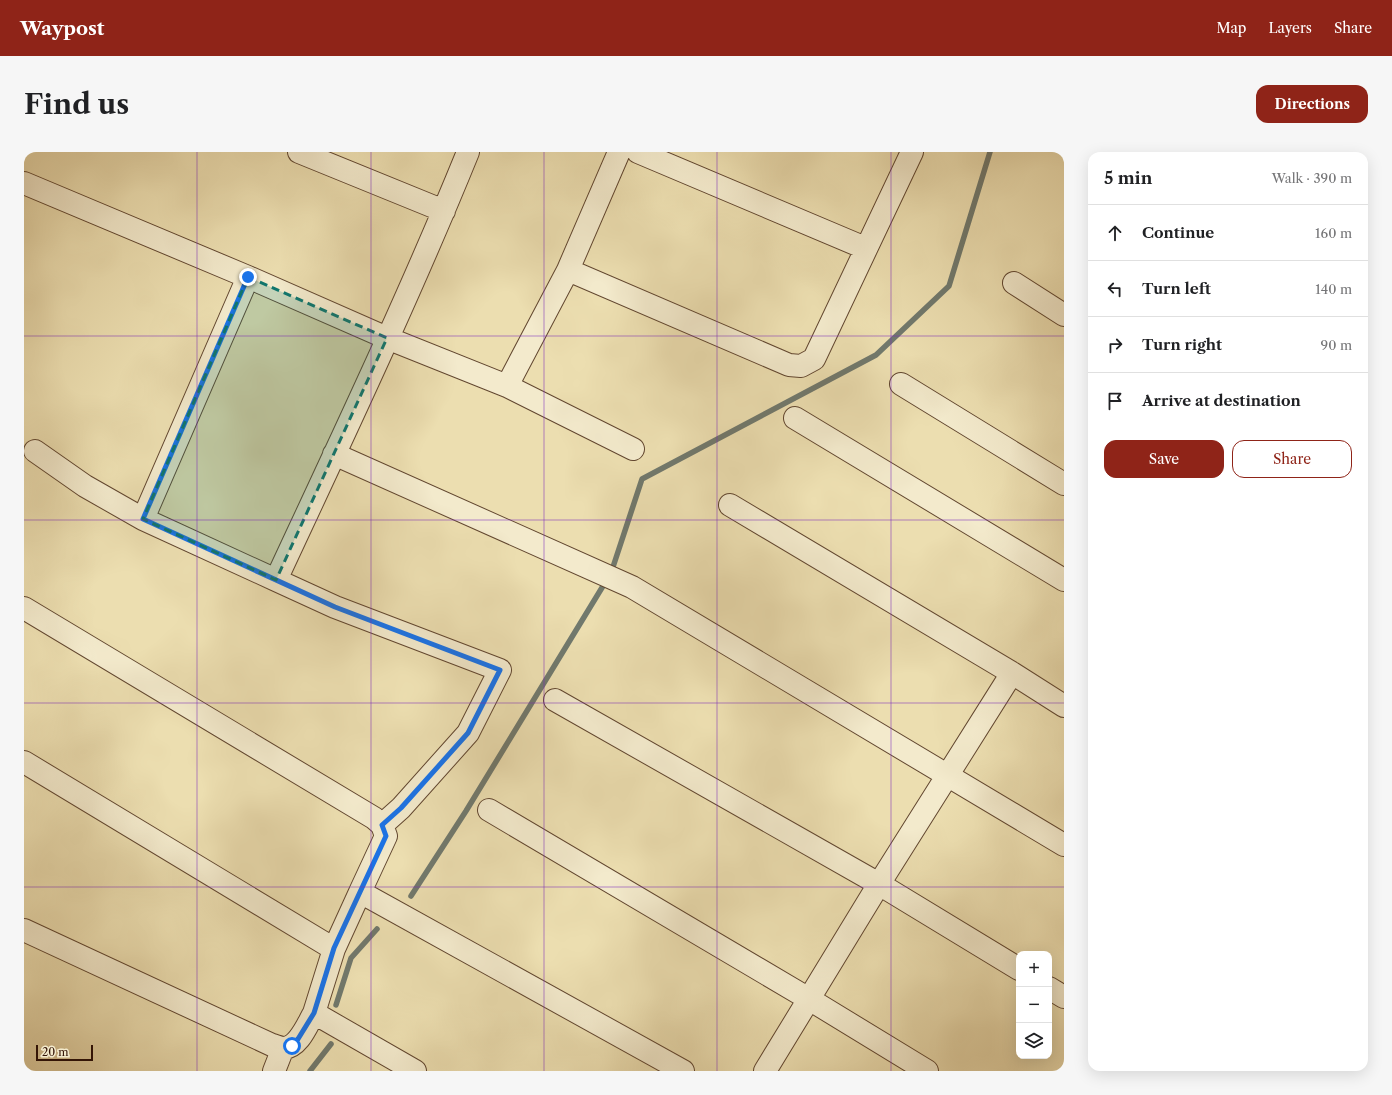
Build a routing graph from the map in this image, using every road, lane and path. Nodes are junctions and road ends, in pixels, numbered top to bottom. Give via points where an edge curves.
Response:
1 (299, 152) edge
2 (468, 152) edge
3 (619, 152) edge
4 (638, 152) edge
5 (912, 152) edge
6 (24, 182) edge
7 (444, 211) junction
8 (866, 248) junction
9 (568, 270) junction
10 (248, 277) junction
11 (1014, 283) dead end
12 (1064, 315) edge
13 (387, 338) junction
14 (901, 384) dead end
15 (507, 386) junction
16 (795, 418) dead end
17 (633, 449) dead end
18 (35, 451) dead end
19 (334, 454) junction
20 (1064, 484) edge
21 (730, 505) dead end
22 (143, 519) junction
23 (276, 580) junction
24 (1064, 580) edge
25 (24, 608) edge
26 (1012, 673) junction
27 (555, 700) dead end
28 (1064, 706) edge
29 (24, 762) edge
30 (947, 774) junction
31 (489, 810) dead end
32 (382, 825) junction
33 (1064, 845) edge
34 (879, 884) junction
35 (360, 892) junction
36 (24, 930) edge
37 (334, 948) junction
38 (1016, 967) edge
39 (1052, 990) edge
40 (1064, 997) edge
41 (809, 999) junction
42 (314, 1013) junction
43 (283, 1048) junction
44 (274, 1071) edge
45 (415, 1071) edge
46 (683, 1071) edge
47 (765, 1071) edge
48 (927, 1071) edge

1 - 7 street
2 - 7 street
3 - 9 street
4 - 8 street
5 - 8 street
6 - 10 street
7 - 13 street
8 - 9 street via 814,360 802,366 789,365
9 - 15 street
10 - 13 street
10 - 22 street
11 - 12 street
13 - 15 street
13 - 19 street
14 - 20 street
15 - 17 street
16 - 24 street
18 - 22 street via 85,486
19 - 23 street
19 - 30 street via 632,587
21 - 26 street
22 - 23 street
23 - 32 street via 335,607 500,670 468,733 401,808
25 - 32 street
26 - 28 street
26 - 30 street
27 - 34 street
29 - 37 street
30 - 33 street
30 - 34 street
31 - 41 street
32 - 35 street via 386,836
34 - 38 street
34 - 41 street
35 - 37 street
35 - 46 street
36 - 43 street
37 - 42 street
39 - 40 street
41 - 47 street
41 - 48 street
42 - 43 street via 292,1046
42 - 45 street
43 - 44 street

